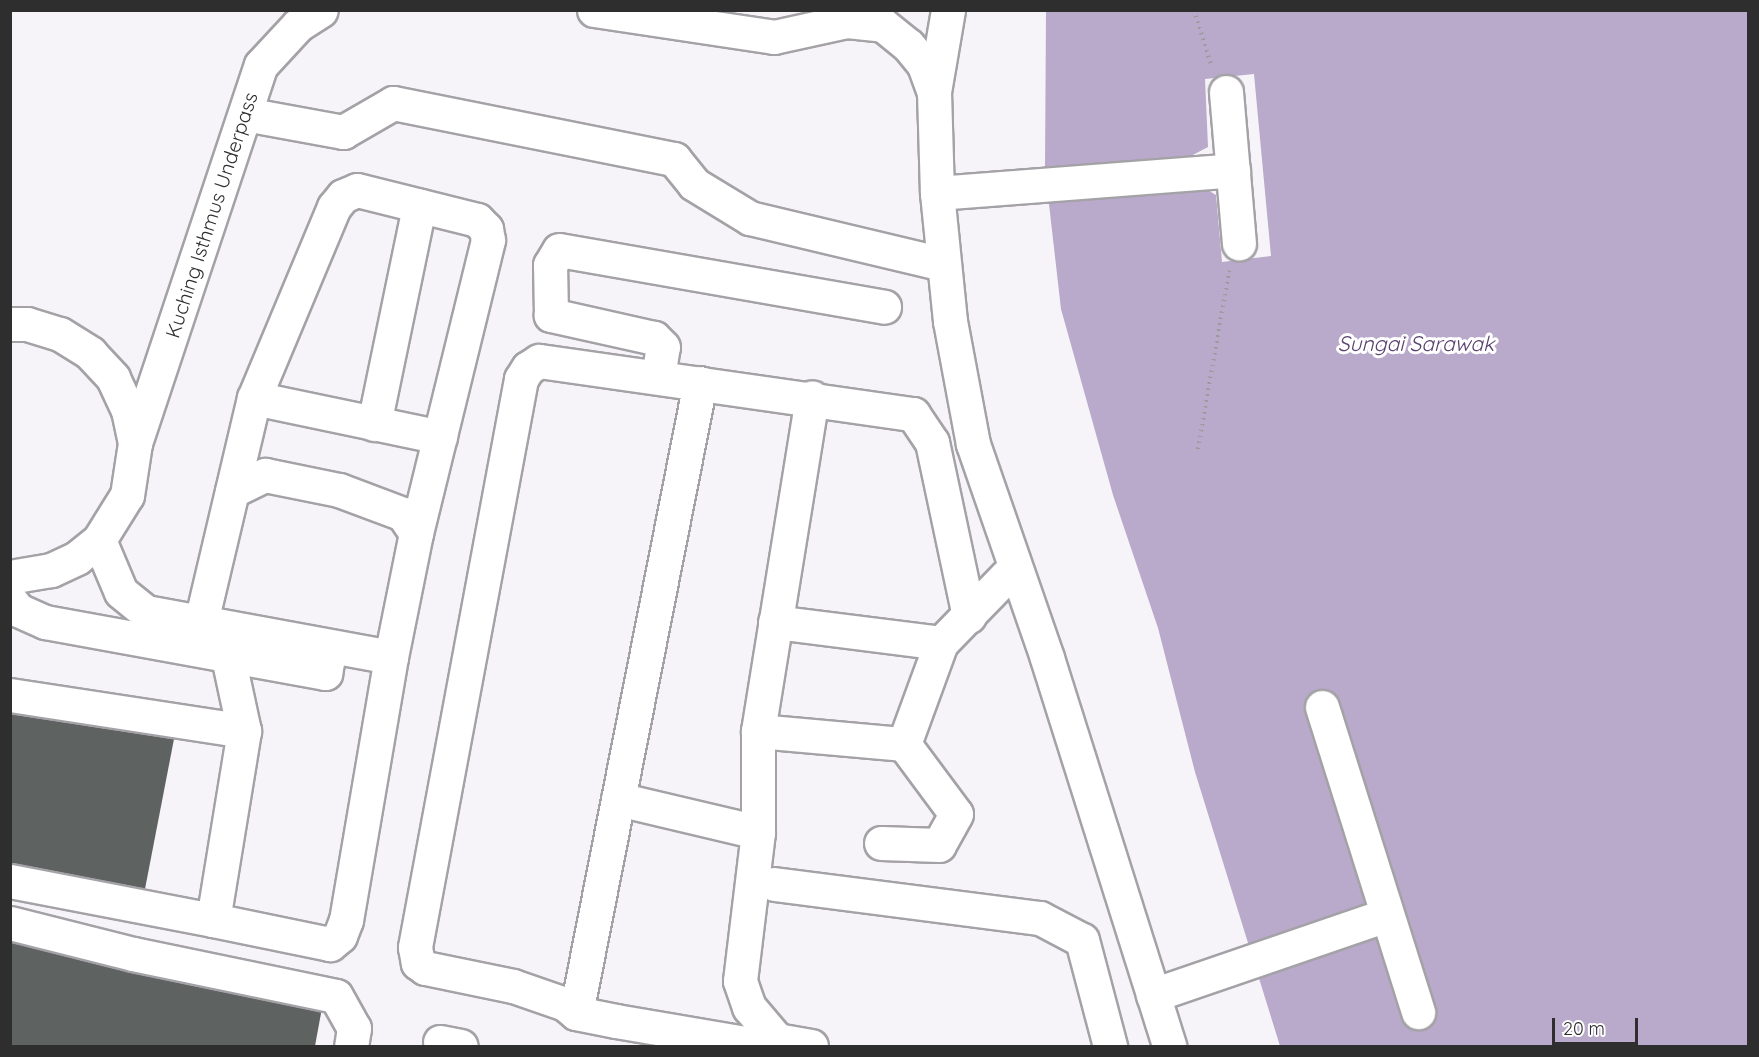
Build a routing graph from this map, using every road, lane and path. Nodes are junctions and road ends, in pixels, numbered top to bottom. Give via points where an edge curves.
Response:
1 (321, 10) edge
2 (594, 10) edge
3 (948, 10) edge
4 (1194, 10) edge
5 (854, 16) edge
6 (1221, 85) joint
7 (934, 92) junction
8 (244, 114) junction
9 (1233, 170) junction
10 (937, 193) junction
11 (419, 206) junction
12 (1235, 252) joint
13 (943, 264) junction
14 (884, 307) dead end
15 (10, 324) edge
16 (658, 377) junction
17 (700, 383) junction
18 (812, 397) junction
19 (254, 398) junction
20 (374, 423) junction
21 (440, 437) junction
22 (135, 443) junction
23 (1198, 449) dead end
24 (232, 491) junction
25 (416, 532) junction
26 (99, 540) junction
27 (1013, 569) junction
28 (10, 577) edge
29 (10, 600) edge
30 (969, 616) junction
31 (201, 622) junction
32 (775, 622) junction
33 (941, 643) junction
34 (330, 647) junction
35 (228, 657) junction
36 (392, 657) junction
37 (10, 695) edge
38 (1322, 707) dead end
39 (244, 731) junction
40 (758, 731) junction
41 (904, 744) junction
42 (618, 799) junction
43 (758, 832) junction
44 (881, 843) dead end
45 (10, 881) edge
46 (774, 884) dead end
47 (1386, 915) junction
48 (213, 920) junction
49 (10, 923) edge
50 (1154, 995) junction
51 (1418, 1012) dead end
52 (576, 1013) junction
53 (777, 1040) junction
54 (351, 1047) edge
55 (811, 1047) edge
56 (1110, 1047) edge
57 (1169, 1047) edge

1 - 8 street, Kuching Isthmus Underpass via 298,25 261,65
2 - 5 street via 774,37
3 - 7 street
4 - 6 path
5 - 7 street via 883,25 908,45 924,65
6 - 9 street
7 - 10 street
8 - 13 street via 343,132 393,103 674,159 694,183 750,218
8 - 22 street, Kuching Isthmus Underpass
9 - 10 street
9 - 12 street
10 - 13 street
11 - 19 street via 357,190 343,196 334,207
11 - 20 street
11 - 21 street via 477,220 486,229 488,240
12 - 23 path
13 - 27 street via 973,444
14 - 16 street via 559,250 550,265 551,315 654,338 663,347
15 - 22 street via 27,324 60,334 90,353 113,378 128,410
16 - 17 street
16 - 52 street via 539,361 521,379 415,947 418,963 425,968 513,986 565,1004
17 - 18 street
17 - 42 street
18 - 30 street via 913,414 932,442
18 - 32 street
19 - 20 street
19 - 24 street
20 - 21 street
21 - 25 street
22 - 26 street via 127,495
24 - 25 street via 264,475 339,490 403,514
24 - 31 street
25 - 36 street
26 - 28 street via 76,558 51,570
26 - 31 street via 121,592 146,612
27 - 30 street
27 - 50 street via 1047,658
29 - 35 street via 18,610 45,622
30 - 33 street
31 - 34 street
32 - 33 street
32 - 40 street
33 - 41 street
34 - 35 street via 325,673
34 - 36 street
35 - 39 street
36 - 48 street via 340,936 330,944
37 - 39 street
38 - 47 street
39 - 48 street
40 - 41 street
40 - 43 street
41 - 44 street via 956,814 939,845
42 - 43 street
42 - 52 street
43 - 53 street via 740,981 749,1007
45 - 48 street
46 - 56 street via 1040,918 1082,940
47 - 50 street
47 - 51 street
49 - 54 street via 133,954 336,996 354,1028
50 - 57 street
52 - 53 street via 746,1043
53 - 55 street

